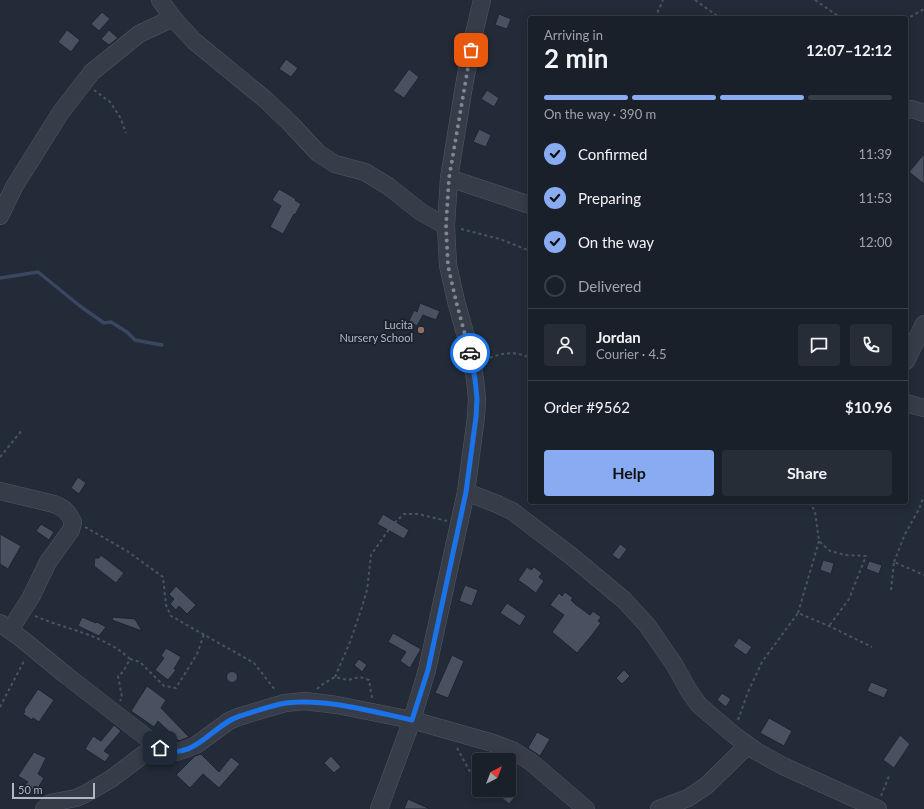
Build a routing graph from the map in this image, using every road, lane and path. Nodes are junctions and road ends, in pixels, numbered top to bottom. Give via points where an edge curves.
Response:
1 (160, 0) edge
2 (482, 0) edge
3 (663, 0) edge
4 (695, 0) edge
5 (815, 0) edge
6 (924, 9) edge
7 (655, 16) edge
8 (717, 16) edge
9 (838, 16) edge
10 (173, 18) junction
11 (908, 19) edge
12 (84, 82) junction
13 (908, 110) edge
14 (924, 113) edge
15 (126, 133) dead end
16 (449, 178) junction
17 (528, 204) edge
18 (0, 216) edge
19 (446, 226) junction
20 (528, 250) edge
21 (924, 324) edge
22 (908, 356) edge
23 (528, 357) edge
24 (472, 366) junction
25 (908, 404) edge
26 (924, 408) edge
27 (23, 429) dead end
28 (0, 457) edge
29 (0, 491) edge
30 (466, 492) junction
31 (924, 496) edge
32 (810, 504) edge
33 (73, 522) junction
34 (460, 523) junction
35 (819, 541) junction
36 (894, 562) junction
37 (924, 575) edge
38 (891, 590) dead end
39 (23, 611) junction
40 (798, 613) junction
41 (5, 626) edge
42 (829, 626) junction
43 (204, 634) junction
44 (31, 647) junction
45 (872, 647) dead end
46 (130, 659) junction
47 (335, 677) junction
48 (305, 701) junction
49 (285, 703) junction
50 (0, 707) edge
51 (114, 712) junction
52 (374, 712) junction
53 (412, 720) junction
54 (457, 732) junction
55 (734, 735) junction
56 (747, 746) junction
57 (160, 748) junction
58 (472, 776) edge
59 (889, 776) dead end
60 (870, 807) edge
61 (44, 809) edge
62 (379, 809) edge
63 (586, 809) edge
64 (659, 809) edge

1 - 10 street
2 - 16 street via 464,86
3 - 7 path
4 - 8 path
5 - 9 path
6 - 11 path
10 - 12 street via 139,34 92,72
10 - 19 street via 194,41 290,122 318,153 335,164 365,172 421,212
12 - 15 path via 110,102 120,117
12 - 18 street via 61,112 14,187
13 - 14 street
16 - 17 street
16 - 19 street
19 - 20 path via 500,239
19 - 24 street via 448,266
21 - 22 street
23 - 24 path via 517,353 498,354
24 - 30 street via 477,399
25 - 26 street
27 - 28 path
29 - 33 street via 61,506
30 - 34 street
30 - 55 street via 512,511 624,600 647,626 674,664 694,700
31 - 36 path
32 - 35 path via 815,511
33 - 39 street via 71,530 48,562
33 - 43 path via 127,551 163,577 166,605 172,616
34 - 47 path via 418,514 404,514 392,525 371,555 367,590 362,607
34 - 53 street via 428,670
35 - 40 path
35 - 42 path via 830,551 866,556 849,599
36 - 37 path
36 - 38 path
39 - 41 street
39 - 46 path via 109,643
40 - 42 path
40 - 55 path via 762,662 740,711
41 - 44 street
42 - 45 path
43 - 46 path via 197,654 176,688 164,686 140,662
43 - 49 path via 254,663
44 - 50 path
44 - 51 street
46 - 51 path via 118,676 122,697
47 - 48 path via 323,684
47 - 52 path via 348,680 360,677 369,680
48 - 49 street
48 - 52 street
49 - 57 street via 238,716 186,749 169,752
51 - 57 street
52 - 53 street
53 - 54 street
53 - 62 street
54 - 58 path via 457,748
54 - 63 street via 514,751 531,762
55 - 56 street
56 - 60 street
56 - 64 street via 706,786 688,798
57 - 61 street via 144,754 111,779 85,794 50,803
59 - 60 path

